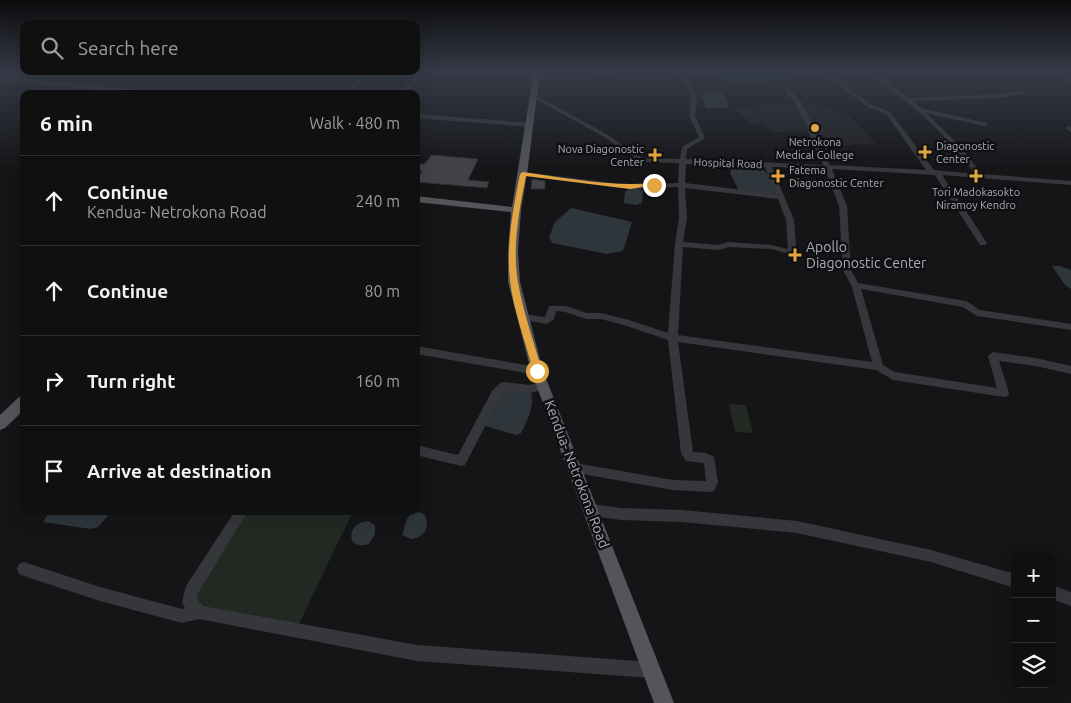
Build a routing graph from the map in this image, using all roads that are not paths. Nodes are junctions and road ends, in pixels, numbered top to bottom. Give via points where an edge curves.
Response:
1 (534, 105) edge
2 (549, 105) edge
3 (695, 105) edge
4 (799, 105) edge
5 (868, 105) edge
6 (913, 105) edge
7 (918, 109) junction
8 (420, 116) edge
9 (985, 124) dead end
10 (531, 126) junction
11 (684, 162) junction
12 (768, 165) junction
13 (826, 166) junction
14 (935, 173) junction
15 (523, 174) junction
16 (981, 177) junction
17 (1071, 182) edge
18 (681, 185) junction
19 (781, 197) junction
20 (420, 199) edge
21 (516, 210) junction
22 (983, 243) dead end
23 (679, 244) junction
24 (855, 285) junction
25 (523, 317) junction
26 (1071, 328) edge
27 (673, 338) junction
28 (420, 351) edge
29 (878, 367) junction
30 (1071, 370) edge
31 (537, 371) junction
32 (543, 386) junction
33 (20, 405) edge
34 (0, 424) edge
35 (420, 451) edge
36 (575, 468) junction
37 (591, 510) junction
38 (239, 515) edge
39 (24, 569) dead end
40 (1011, 580) edge
41 (1056, 593) edge
42 (1071, 599) edge
43 (199, 612) junction
44 (651, 670) junction
45 (664, 703) edge

1 - 10 main road, Kendua- Netrokona Road
2 - 11 street, Hospital Road via 606,136 636,157
3 - 11 street via 692,116 702,138 684,148
4 - 13 street
5 - 14 street via 888,113
6 - 7 street
7 - 9 street
7 - 16 street via 962,151
8 - 10 street
10 - 15 main road, Kendua- Netrokona Road
11 - 12 street, Hospital Road
11 - 18 street
12 - 13 street, Hospital Road
12 - 19 street
13 - 14 street, Hospital Road
13 - 24 street via 842,206 847,270
14 - 16 street, Hospital Road
14 - 22 street
15 - 18 street via 630,187
15 - 21 main road, Kendua- Netrokona Road
16 - 17 street, Hospital Road
18 - 19 street
18 - 23 street via 683,218
19 - 23 street via 790,220 793,255 772,247 728,244 719,248
20 - 21 main road
21 - 25 main road, Kendua- Netrokona Road via 514,282
23 - 27 street
24 - 26 street via 966,304 977,313
24 - 29 street
25 - 27 street via 547,320 552,309 558,308 626,322
25 - 31 main road, Kendua- Netrokona Road
27 - 29 street
27 - 36 street via 687,453 690,457 710,461 710,486 673,485
28 - 31 street
29 - 30 street via 893,376 1004,393 993,356
31 - 32 main road, Kendua- Netrokona Road
32 - 35 street via 530,389 504,386 496,394 460,461
32 - 36 main road, Kendua- Netrokona Road
33 - 34 main road
36 - 37 main road, Kendua- Netrokona Road
37 - 40 street via 797,527 931,556
37 - 44 main road, Kendua- Netrokona Road
38 - 43 street via 189,596 189,602
39 - 43 street via 182,616
41 - 42 street
43 - 44 street via 417,653
44 - 45 main road, Kendua- Netrokona Road

